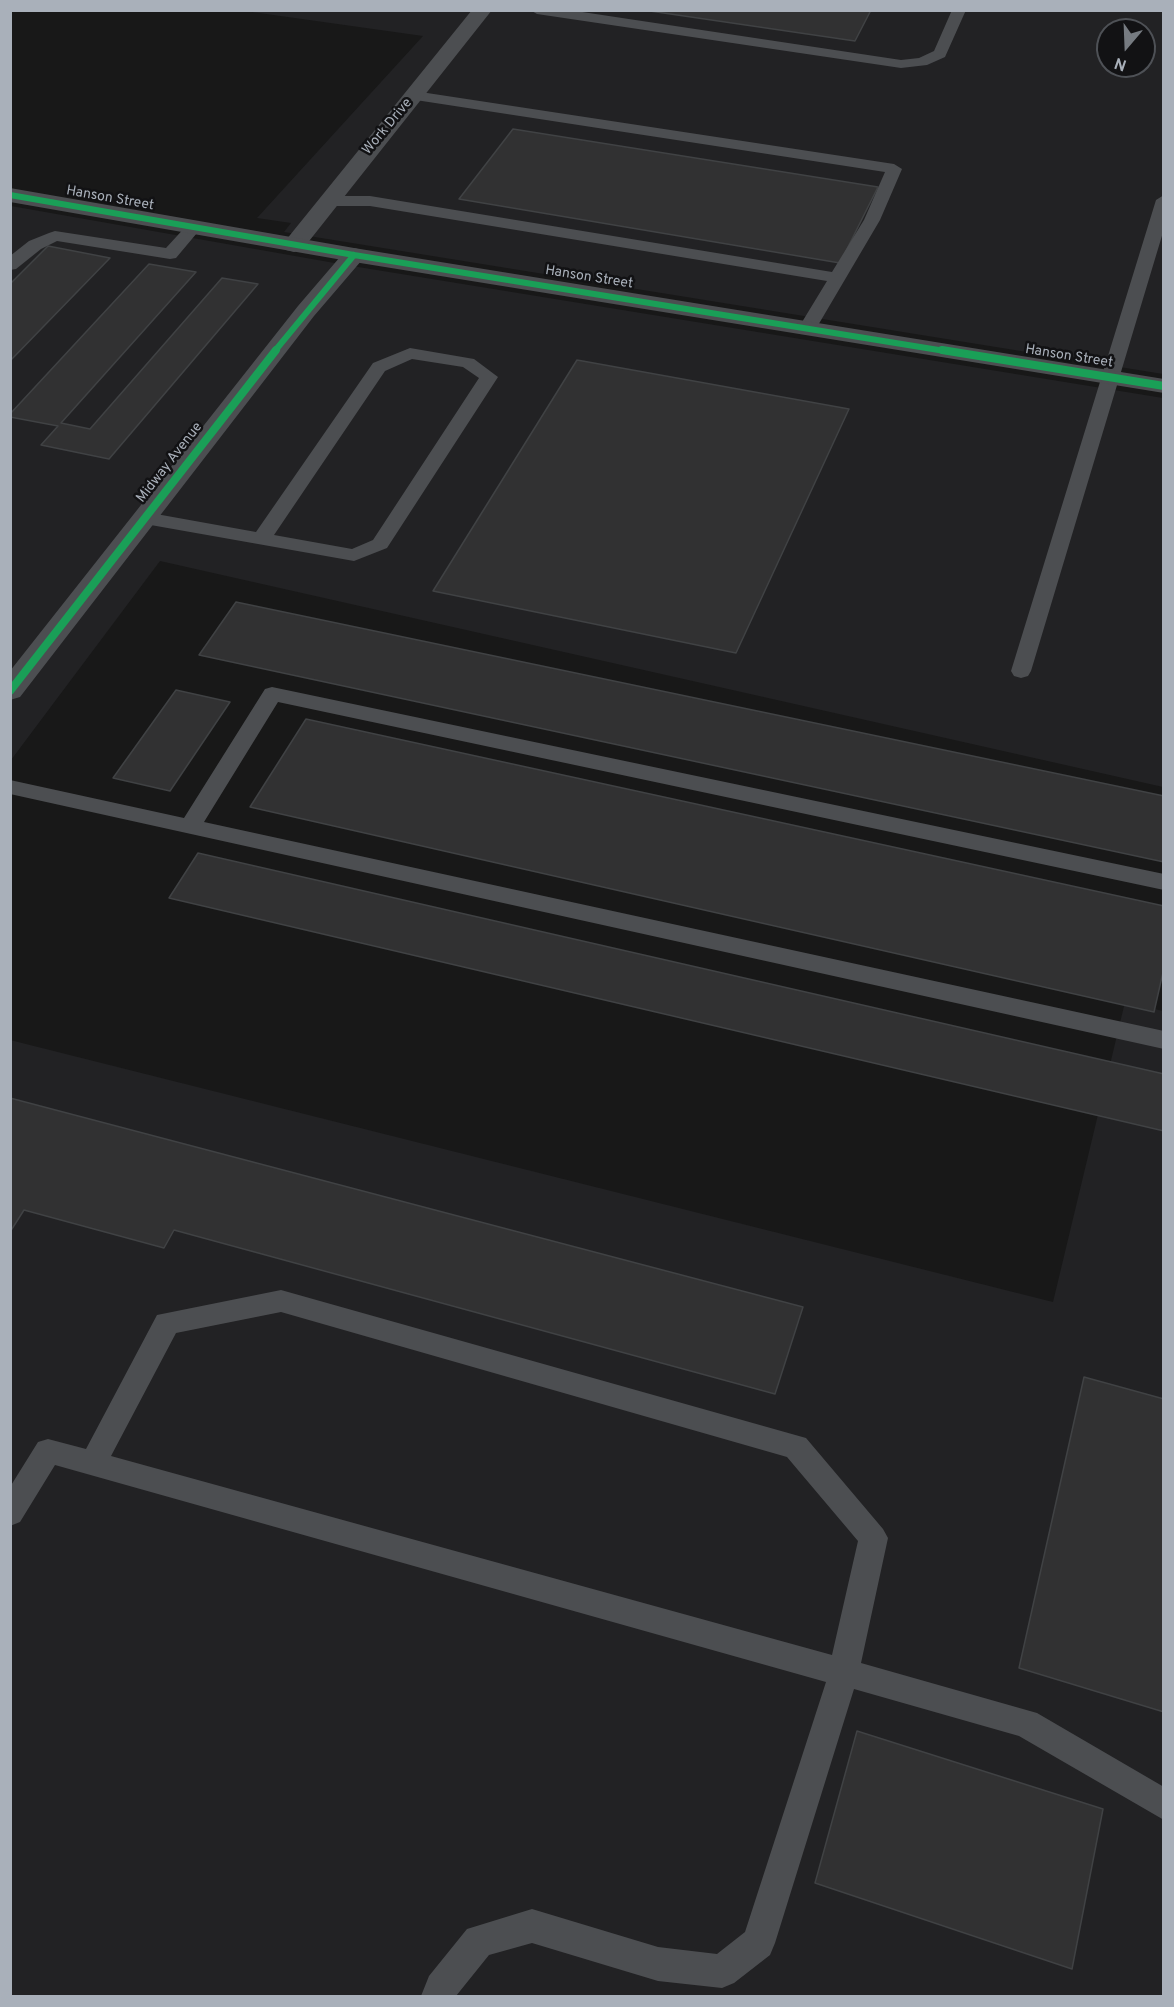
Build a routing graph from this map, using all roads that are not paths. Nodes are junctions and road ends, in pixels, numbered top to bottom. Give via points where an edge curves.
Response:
1 (483, 10) edge
2 (537, 10) edge
3 (959, 10) edge
4 (594, 14) edge
5 (414, 96) junction
6 (10, 195) edge
7 (1164, 200) edge
8 (328, 201) junction
9 (194, 227) junction
10 (294, 245) junction
11 (354, 255) junction
12 (10, 265) edge
13 (838, 278) junction
14 (808, 327) junction
15 (1110, 377) junction
16 (1164, 386) edge
17 (145, 518) junction
18 (262, 538) junction
19 (1021, 671) dead end
20 (10, 691) edge
21 (10, 787) edge
22 (190, 826) junction
23 (1164, 882) edge
24 (1164, 1040) edge
25 (93, 1463) junction
26 (10, 1513) edge
27 (844, 1672) junction
28 (1164, 1806) edge
29 (438, 1996) edge

1 - 5 street, Work Drive
2 - 4 lane
3 - 4 lane via 940,54 922,62 901,64
5 - 8 street, Work Drive
5 - 13 lane via 894,169 872,220
6 - 9 street, Hanson Street
7 - 15 lane
8 - 10 street, Work Drive
8 - 13 lane via 370,201
9 - 10 street, Hanson Street
9 - 12 lane via 170,254 55,236 35,245
10 - 11 street, Hanson Street
11 - 14 street, Hanson Street
11 - 17 street, Midway Avenue
13 - 14 lane
14 - 15 street, Hanson Street
15 - 16 street, Hanson Street
15 - 19 lane
17 - 18 lane
17 - 20 street, Midway Avenue
18 - 18 lane via 354,555 380,544 489,377 468,363 410,353 380,367
21 - 22 lane
22 - 23 lane via 272,694
22 - 24 lane
25 - 26 lane via 48,1451
25 - 27 lane
25 - 27 lane via 167,1323 281,1301 796,1447 873,1538
27 - 28 lane via 1026,1723
27 - 29 lane via 758,1943 722,1971 658,1964 532,1926 479,1941

